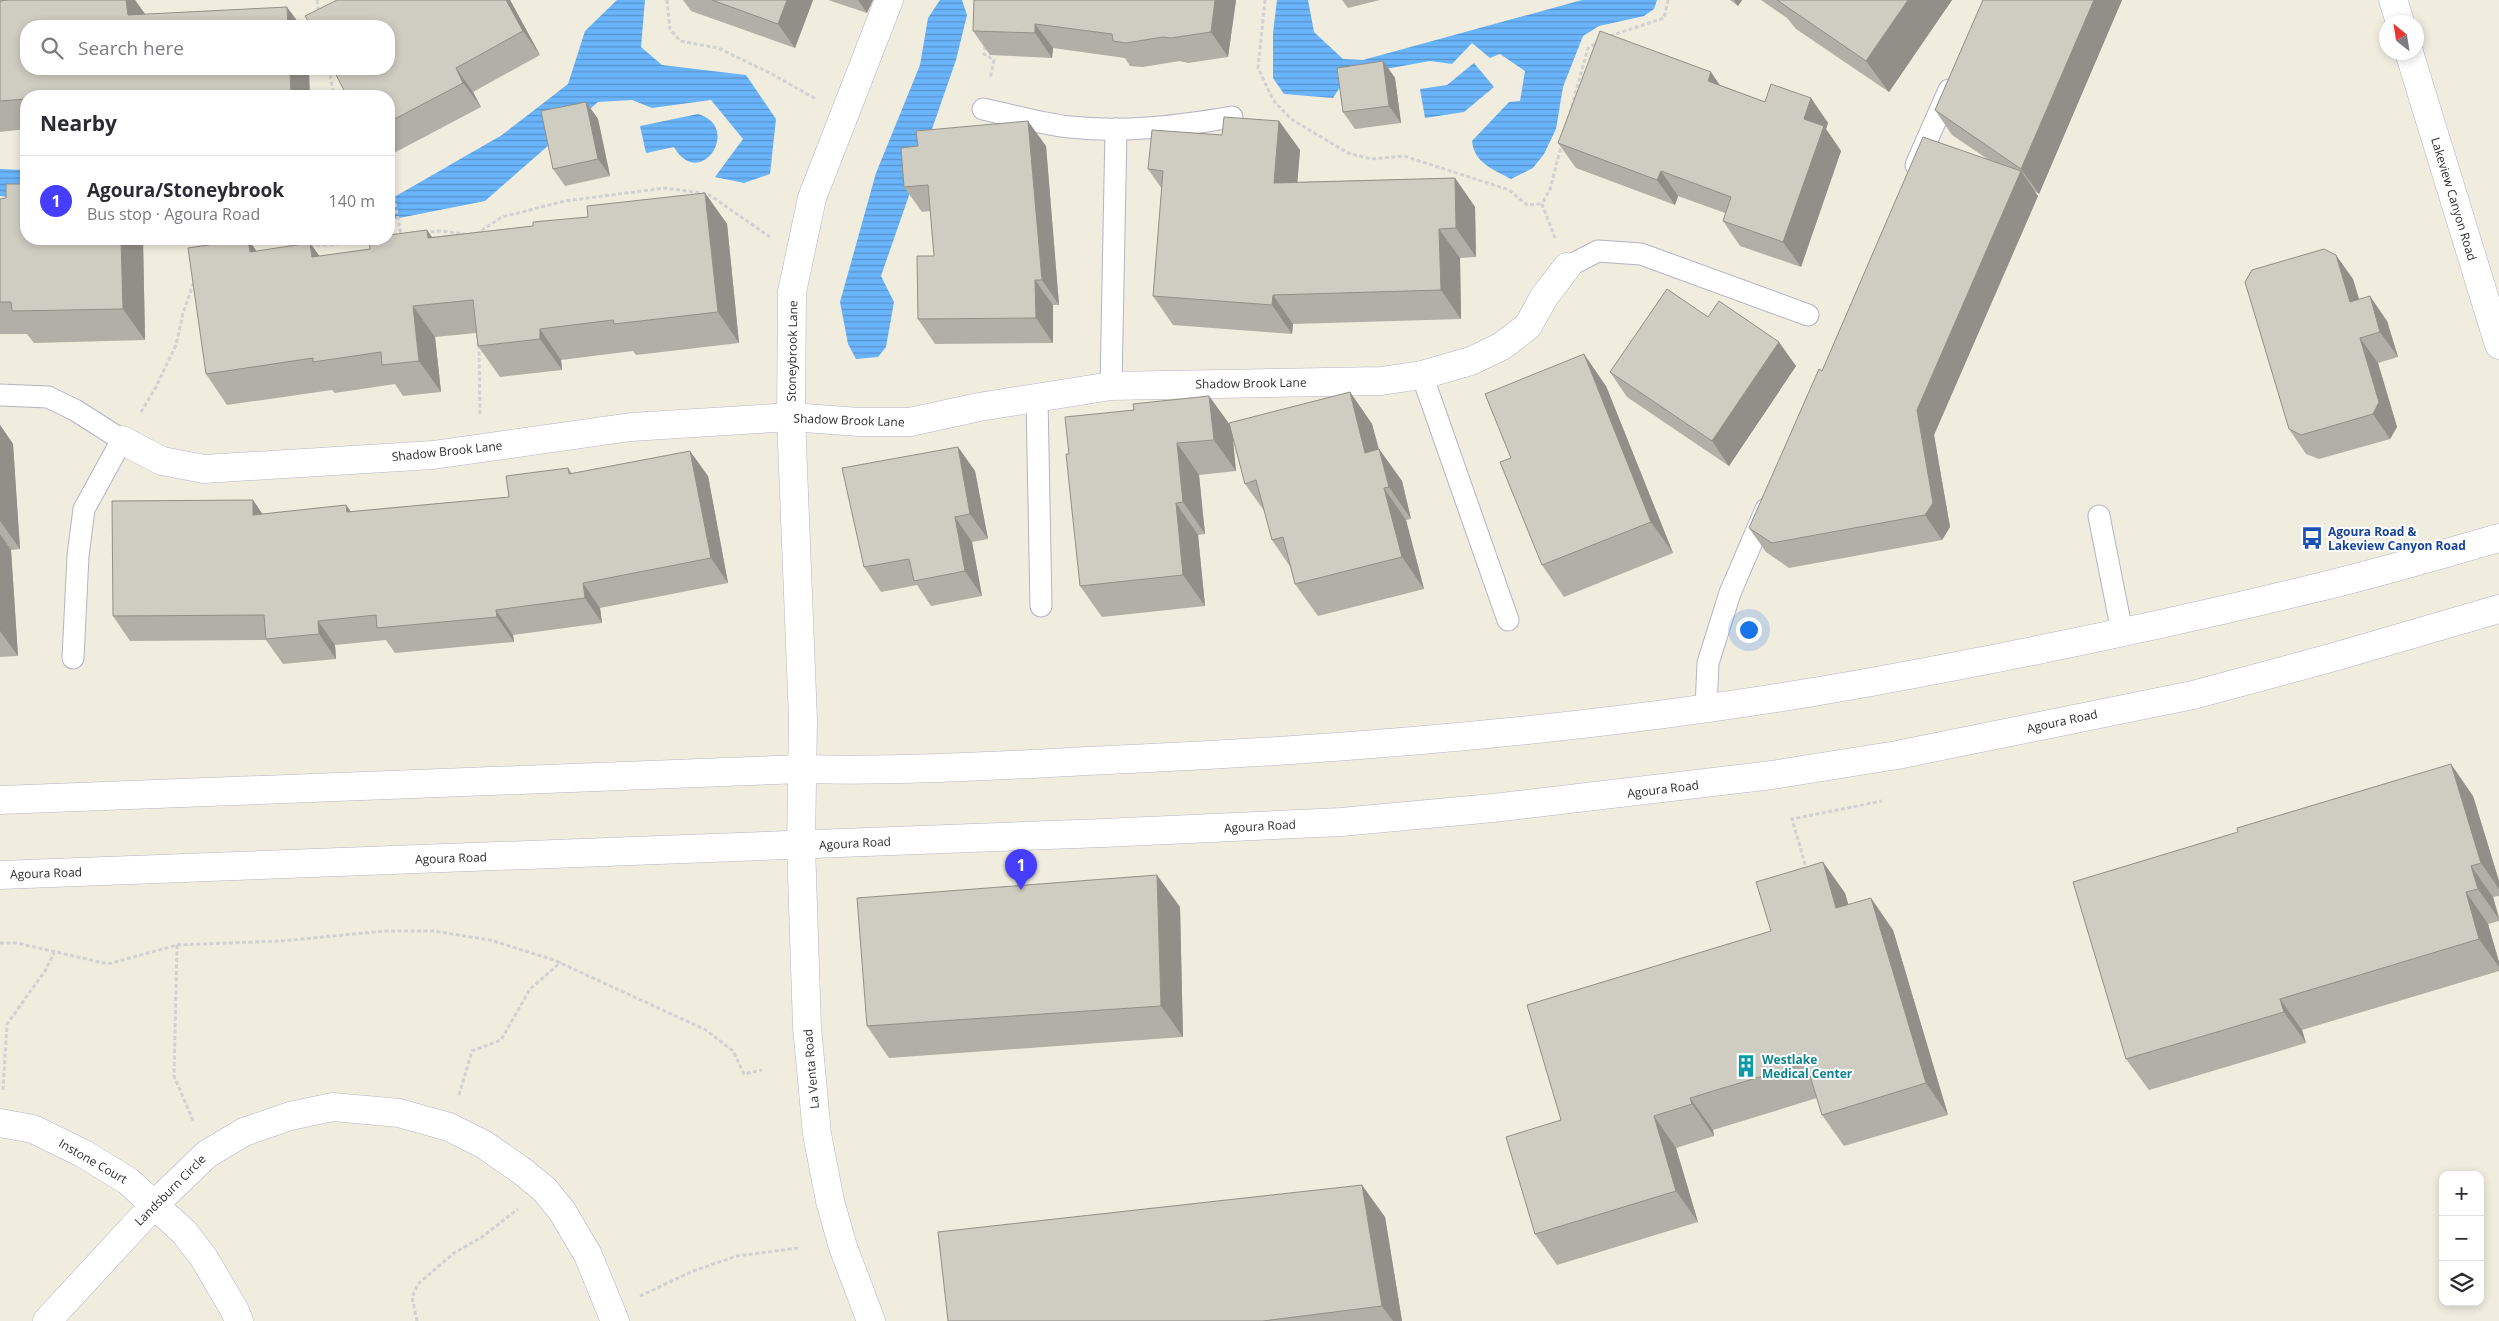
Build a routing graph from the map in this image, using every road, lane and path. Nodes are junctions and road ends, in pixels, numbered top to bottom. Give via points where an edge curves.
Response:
1 (317, 0) edge
2 (667, 0) edge
3 (889, 0) edge
4 (1265, 0) edge
5 (1668, 0) edge
6 (2393, 0) edge
7 (2398, 15) edge
8 (320, 18) edge
9 (985, 36) edge
10 (1607, 37) edge
11 (1601, 41) edge
12 (2412, 60) edge
13 (1956, 73) edge
14 (330, 75) edge
15 (333, 90) edge
16 (983, 109) joint
17 (844, 116) junction
18 (1232, 117) edge
19 (1569, 117) edge
20 (1116, 129) junction
21 (1564, 135) edge
22 (1908, 182) edge
23 (395, 203) edge
24 (1542, 204) junction
25 (466, 234) edge
26 (401, 235) junction
27 (395, 236) edge
28 (475, 236) edge
29 (334, 245) edge
30 (303, 247) edge
31 (800, 259) junction
32 (1567, 267) junction
33 (197, 275) edge
34 (1808, 315) dead end
35 (479, 339) edge
36 (2499, 345) edge
37 (1422, 375) junction
38 (1111, 386) junction
39 (0, 395) edge
40 (1037, 399) junction
41 (791, 417) junction
42 (122, 440) junction
43 (479, 449) junction
44 (1774, 493) edge
45 (2099, 516) dead end
46 (2499, 538) edge
47 (1041, 606) dead end
48 (2499, 609) edge
49 (1508, 620) dead end
50 (2122, 632) junction
51 (73, 658) dead end
52 (1706, 708) junction
53 (803, 769) junction
54 (0, 800) edge
55 (1882, 801) dead end
56 (802, 808) joint
57 (801, 845) junction
58 (0, 875) edge
59 (1809, 877) edge
60 (0, 943) edge
61 (177, 945) junction
62 (54, 953) junction
63 (561, 962) junction
64 (762, 1070) dead end
65 (0, 1124) edge
66 (449, 1128) junction
67 (207, 1154) junction
68 (544, 1189) junction
69 (155, 1204) junction
70 (798, 1248) dead end
71 (613, 1316) edge
72 (47, 1321) edge
73 (239, 1321) edge
74 (417, 1321) edge
75 (871, 1321) edge

1 - 8 path
2 - 17 path via 670,29 680,41 718,48 770,73
3 - 17 main road, Stoneybrook Lane
4 - 24 path via 1258,68 1273,100 1291,120 1348,153 1371,159 1404,156 1510,190 1527,204
5 - 10 path via 1664,18
6 - 7 main road
9 - 16 path via 984,54 994,60
11 - 19 path via 1588,48
12 - 36 main road, Lakeview Canyon Road
13 - 22 lane
14 - 15 path
16 - 20 lane via 1070,127
17 - 31 main road, Stoneybrook Lane via 812,198
18 - 20 lane via 1180,126
20 - 38 lane
21 - 24 path via 1550,190
23 - 26 path
24 - 32 path
25 - 26 path via 416,231
26 - 27 path
28 - 31 path via 502,217 565,201 665,188 708,194
29 - 30 path
31 - 41 main road, Stoneybrook Lane via 792,292
32 - 34 lane via 1598,251 1641,254
32 - 37 main road, Shadow Brook Lane via 1544,297 1528,326 1502,346 1471,362
33 - 42 path via 176,345 156,387
35 - 43 path
37 - 38 main road, Shadow Brook Lane via 1381,381
37 - 49 lane
38 - 40 main road, Shadow Brook Lane
39 - 42 lane via 48,397
40 - 41 main road, Shadow Brook Lane via 910,422
40 - 47 lane
41 - 43 main road, Shadow Brook Lane via 631,427
41 - 53 main road, Stoneybrook Lane
42 - 43 main road, Shadow Brook Lane via 162,461 204,469 433,455
42 - 51 lane via 84,509 78,556
44 - 52 lane via 1730,593 1708,663
45 - 50 lane
46 - 50 main road via 2309,590
48 - 57 main road, Agoura Road via 2193,695 1897,755 1772,775 1513,806 1341,822
50 - 52 main road via 1858,684
52 - 53 main road via 1479,735 1230,755 868,771
53 - 54 main road
53 - 56 main road, Stoneybrook Lane
55 - 59 path via 1792,819
56 - 57 main road, La Venta Road
57 - 58 main road, Agoura Road
57 - 75 main road, La Venta Road via 806,1027 817,1134 843,1247
60 - 62 path via 17,943
61 - 62 path via 108,964
61 - 63 path via 281,941 385,931 433,931 490,940
61 - 67 path via 174,1076
62 - 65 path via 7,1024
63 - 64 path via 706,1030 733,1051 744,1074
63 - 66 path via 530,989 501,1040 472,1051
65 - 69 main road, Instone Court via 33,1129 84,1154 128,1181
66 - 67 main road, Landsburn Circle via 399,1113 333,1107 290,1116 244,1132
66 - 68 main road, Landsburn Circle via 483,1144
67 - 69 main road, Landsburn Circle
68 - 71 main road, Landsburn Circle via 562,1211 588,1255
68 - 74 path via 482,1237 454,1253 418,1284 412,1296
69 - 72 main road, Landsburn Circle
69 - 73 main road, Instone Court via 184,1232 204,1258
70 - 71 path via 736,1256 693,1271

